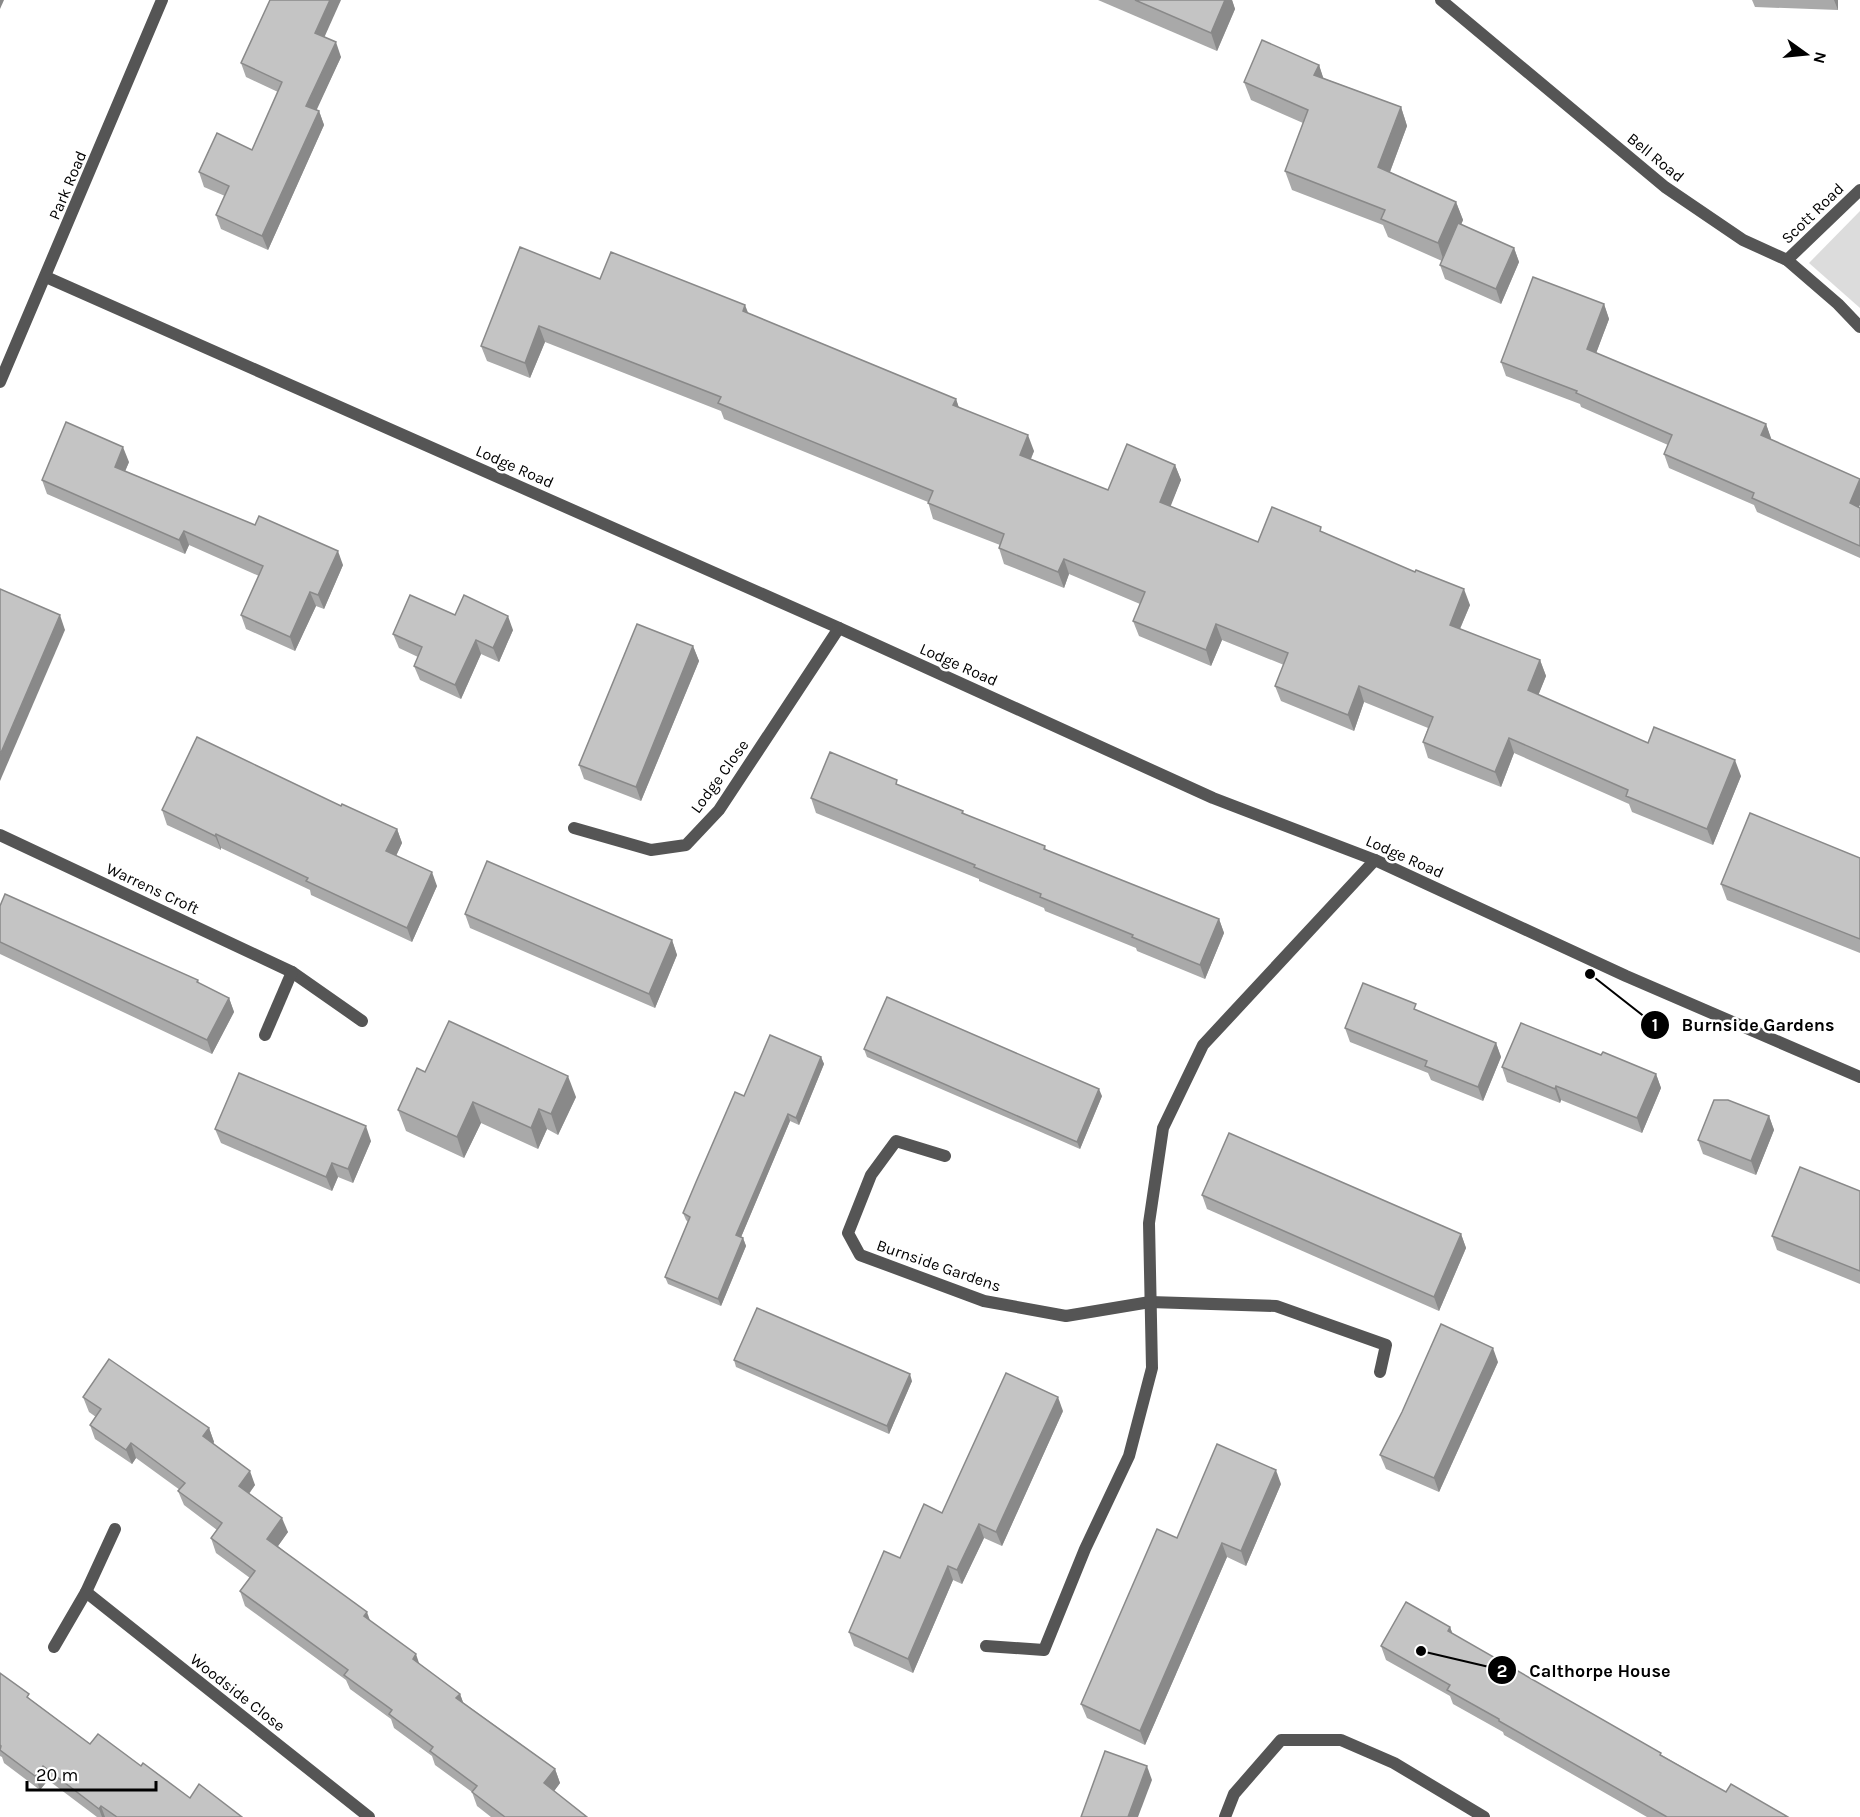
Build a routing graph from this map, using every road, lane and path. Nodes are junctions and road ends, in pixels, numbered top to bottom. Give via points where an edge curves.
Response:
1 (162, 0) edge
2 (1440, 0) edge
3 (1860, 190) edge
4 (1787, 260) junction
5 (46, 277) junction
6 (1860, 327) edge
7 (0, 382) edge
8 (839, 628) junction
9 (574, 828) dead end
10 (0, 835) edge
11 (1375, 860) junction
12 (292, 972) junction
13 (362, 1021) dead end
14 (265, 1035) dead end
15 (1860, 1077) edge
16 (945, 1156) dead end
17 (1150, 1302) junction
18 (1380, 1372) dead end
19 (115, 1529) dead end
20 (86, 1592) junction
21 (986, 1646) dead end
22 (54, 1647) dead end
23 (369, 1817) edge
24 (1225, 1817) edge
25 (1484, 1817) edge

1 - 5 street, Park Road
2 - 4 street, Bell Road via 1665,187 1743,240
3 - 4 street, Scott Road
4 - 6 street, Bell Road
5 - 7 street, Park Road
5 - 8 street, Lodge Road
8 - 9 street, Lodge Close via 719,810 686,845 651,850
8 - 11 street, Lodge Road via 1213,798
10 - 12 street, Warrens Croft
11 - 15 street, Lodge Road via 1626,976
11 - 17 street via 1203,1045 1163,1128 1149,1223
12 - 13 street, Warrens Croft
12 - 14 street
16 - 17 street, Burnside Gardens via 896,1141 871,1175 848,1233 860,1255 984,1301 1066,1316
17 - 18 street, Burnside Gardens via 1276,1306 1386,1345
17 - 21 street via 1152,1368 1129,1456 1044,1650
19 - 20 street
20 - 22 street
20 - 23 street, Woodside Close
24 - 25 street via 1234,1794 1281,1740 1341,1740 1395,1763

